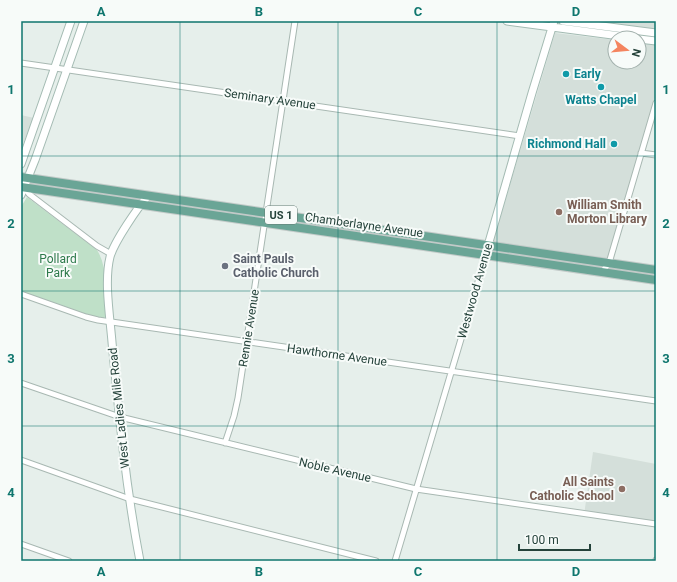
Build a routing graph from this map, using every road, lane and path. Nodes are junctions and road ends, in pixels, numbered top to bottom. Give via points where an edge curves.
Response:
1 (71, 21) edge
2 (84, 21) edge
3 (295, 21) edge
4 (507, 21) edge
5 (563, 21) edge
6 (553, 24) edge
7 (607, 33) edge
8 (656, 33) edge
9 (21, 63) edge
10 (54, 68) junction
11 (67, 70) junction
12 (283, 101) junction
13 (656, 103) edge
14 (520, 136) junction
15 (641, 153) junction
16 (656, 155) edge
17 (21, 164) edge
18 (24, 178) edge
19 (22, 190) edge
20 (148, 196) junction
21 (140, 204) junction
22 (266, 213) junction
23 (265, 223) junction
24 (488, 245) junction
25 (111, 254) junction
26 (486, 255) junction
27 (609, 263) junction
28 (656, 270) edge
29 (602, 272) junction
30 (656, 280) edge
31 (21, 294) edge
32 (110, 322) junction
33 (246, 342) junction
34 (451, 372) junction
35 (21, 382) edge
36 (656, 401) edge
37 (120, 417) junction
38 (225, 443) junction
39 (21, 460) edge
40 (416, 489) junction
41 (130, 498) junction
42 (656, 524) edge
43 (21, 544) edge
44 (70, 561) edge
45 (140, 561) edge
46 (376, 561) edge
47 (395, 561) edge

1 - 10 street
2 - 11 street
3 - 12 street, Rennie Avenue
4 - 6 street
5 - 8 street
6 - 7 street
6 - 14 street, Westwood Avenue
9 - 10 street, Seminary Avenue
10 - 11 street, Seminary Avenue
10 - 17 street
11 - 12 street, Seminary Avenue
11 - 18 street
12 - 14 street, Seminary Avenue
12 - 22 street, Rennie Avenue
13 - 15 street
14 - 24 street, Westwood Avenue
15 - 16 street
15 - 27 street
18 - 19 street
18 - 20 main road, Chamberlayne Avenue / US 1
19 - 21 main road, Chamberlayne Avenue / US 1
19 - 25 street
20 - 21 street, West Ladies Mile Road
20 - 22 main road, Chamberlayne Avenue / US 1
21 - 23 main road, Chamberlayne Avenue / US 1
21 - 25 street, West Ladies Mile Road
22 - 23 street, Rennie Avenue
22 - 24 main road, Chamberlayne Avenue / US 1
23 - 26 main road, Chamberlayne Avenue / US 1
23 - 33 street, Rennie Avenue
24 - 26 street, Westwood Avenue
24 - 27 main road, Chamberlayne Avenue / US 1
25 - 32 street, West Ladies Mile Road via 108,275
26 - 29 main road, Chamberlayne Avenue / US 1
26 - 34 street, Westwood Avenue
27 - 28 main road, Chamberlayne Avenue / US 1
27 - 29 street
29 - 30 main road, Chamberlayne Avenue / US 1
31 - 32 street, Hawthorne Avenue via 86,317
32 - 33 street, Hawthorne Avenue
32 - 37 street, West Ladies Mile Road
33 - 34 street, Hawthorne Avenue
33 - 38 street, Rennie Avenue via 235,411
34 - 36 street, Hawthorne Avenue
34 - 40 street, Westwood Avenue
35 - 37 street, Noble Avenue
37 - 38 street, Noble Avenue
37 - 41 street, West Ladies Mile Road
38 - 40 street, Noble Avenue
39 - 41 street
40 - 42 street, Noble Avenue
40 - 47 street, Westwood Avenue
41 - 45 street, West Ladies Mile Road
41 - 46 street
43 - 44 street

